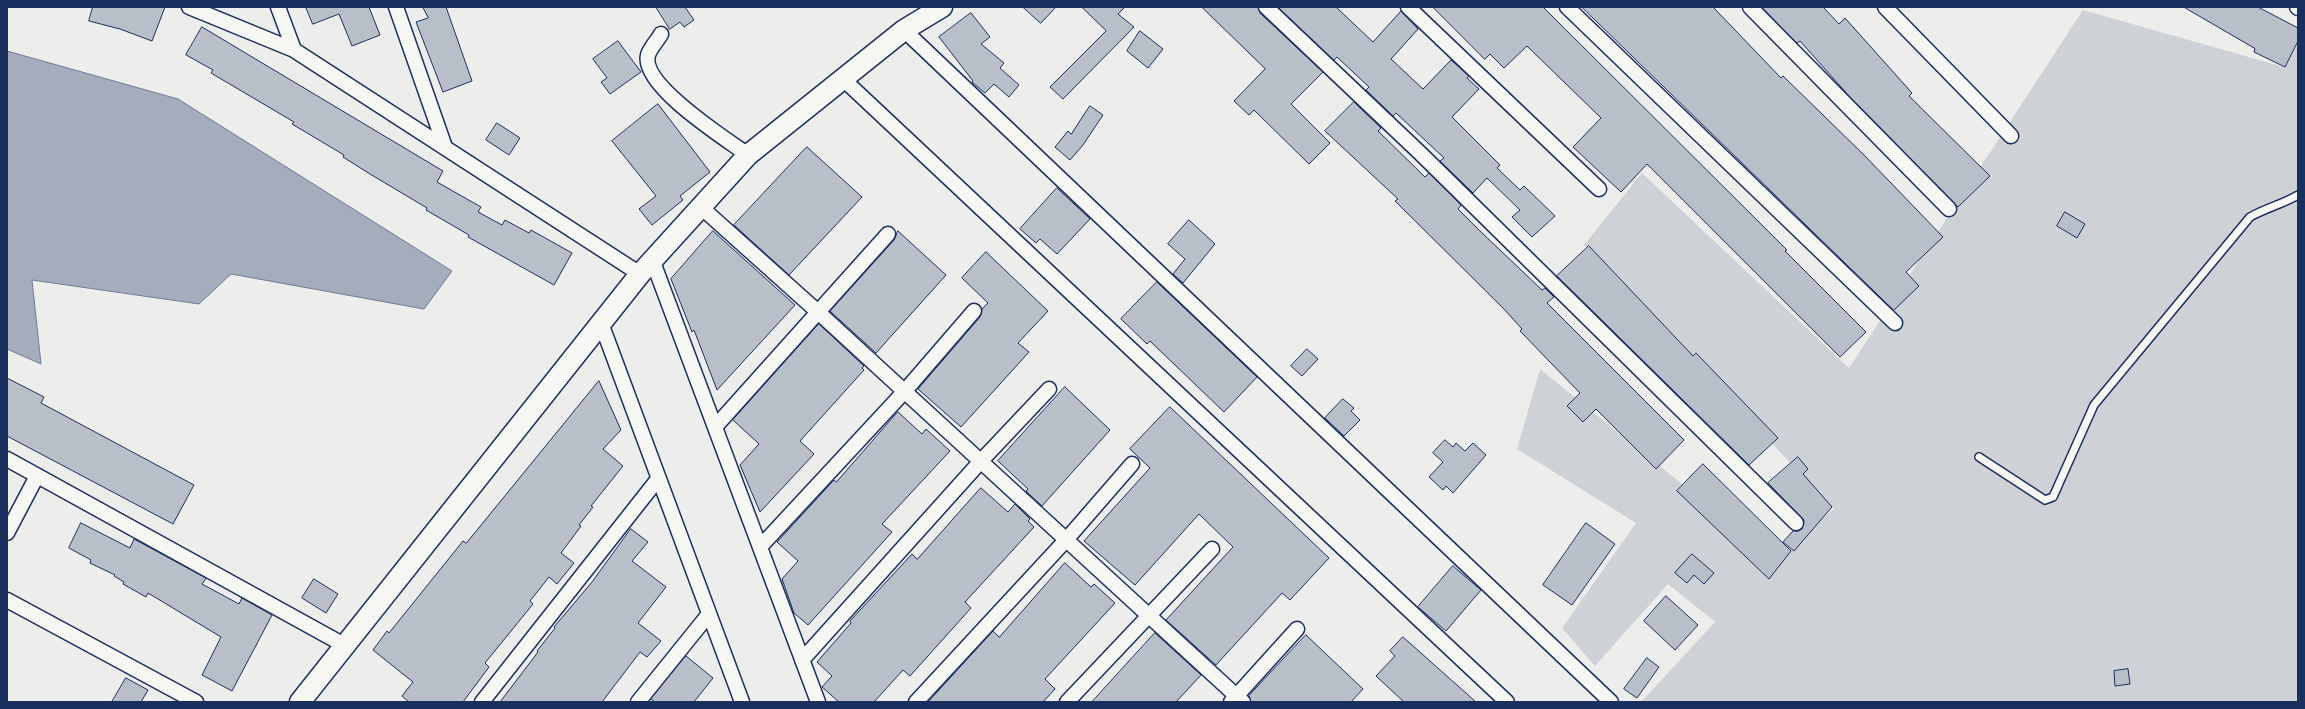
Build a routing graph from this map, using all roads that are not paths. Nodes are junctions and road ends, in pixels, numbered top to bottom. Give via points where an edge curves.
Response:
1 (189, 7) edge
2 (278, 7) edge
3 (396, 7) edge
4 (942, 7) edge
5 (1266, 7) edge
6 (1408, 7) edge
7 (1567, 7) edge
8 (1750, 7) edge
9 (1885, 7) edge
10 (904, 30) junction
11 (662, 34) dead end
12 (294, 50) junction
13 (842, 78) junction
14 (2012, 136) dead end
15 (445, 147) junction
16 (748, 155) junction
17 (1599, 189) dead end
18 (2298, 195) edge
19 (702, 208) junction
20 (1949, 209) dead end
21 (888, 234) dead end
22 (646, 268) junction
23 (974, 311) dead end
24 (818, 312) junction
25 (601, 323) junction
26 (1895, 323) dead end
27 (1049, 389) dead end
28 (904, 392) junction
29 (715, 427) junction
30 (1979, 456) dead end
31 (7, 460) edge
32 (981, 461) junction
33 (1132, 464) dead end
34 (37, 476) junction
35 (658, 479) junction
36 (1796, 523) dead end
37 (7, 532) edge
38 (1066, 540) junction
39 (760, 547) junction
40 (1212, 549) dead end
41 (7, 600) edge
42 (709, 614) junction
43 (1149, 616) junction
44 (1297, 629) dead end
45 (344, 645) junction
46 (802, 660) junction
47 (1237, 700) edge
48 (196, 702) edge
49 (300, 702) edge
50 (482, 702) edge
51 (638, 702) edge
52 (742, 702) edge
53 (818, 702) edge
54 (916, 702) edge
55 (1067, 702) edge
56 (1507, 702) edge
57 (1611, 702) edge

1 - 12 street
2 - 12 street
3 - 15 street
4 - 10 street
5 - 36 street via 1414,148
6 - 17 street
7 - 26 street
8 - 20 street
9 - 14 street
10 - 13 street
10 - 57 street
11 - 16 street via 648,55 648,65 660,86
12 - 15 street
13 - 16 street
13 - 56 street
15 - 22 street
16 - 19 street
18 - 30 lane via 2250,217 2094,405 2053,497 2045,500
19 - 22 street
19 - 24 street
21 - 24 street
22 - 25 street
22 - 29 street
23 - 28 street
24 - 28 street
24 - 29 street
25 - 35 street
25 - 45 street
27 - 32 street
28 - 32 street
28 - 39 street
29 - 39 street
31 - 34 street
32 - 38 street
32 - 46 street
33 - 38 street
34 - 37 street
34 - 45 street
35 - 42 street
35 - 50 street
38 - 43 street
38 - 54 street
39 - 46 street
40 - 43 street
41 - 48 street
42 - 51 street
42 - 52 street
43 - 47 street
43 - 55 street
44 - 47 street
45 - 49 street
46 - 53 street

